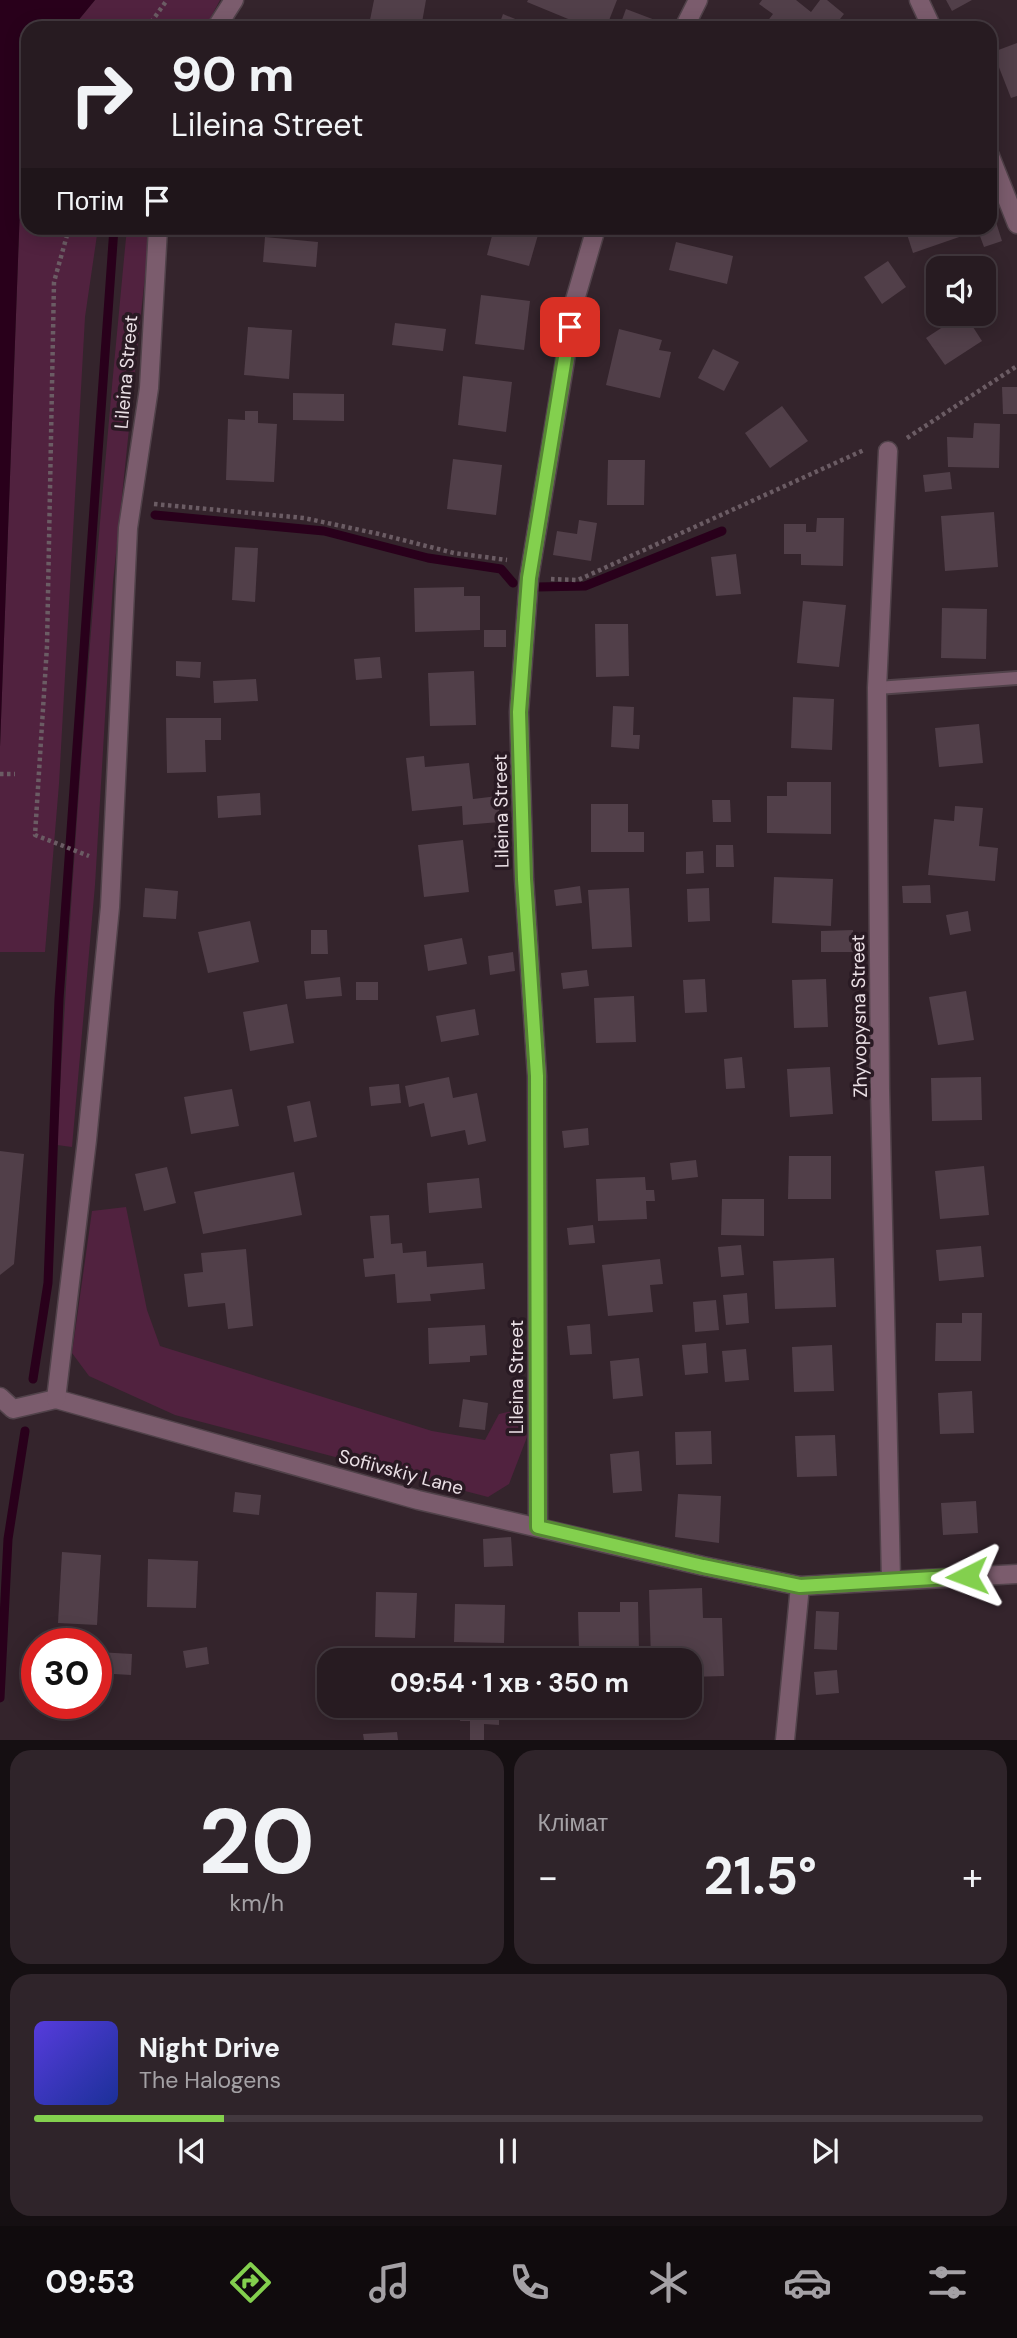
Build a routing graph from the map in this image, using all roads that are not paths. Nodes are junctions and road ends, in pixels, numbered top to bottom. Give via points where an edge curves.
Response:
1 (234, 0) edge
2 (698, 0) edge
3 (919, 0) edge
4 (220, 21) edge
5 (688, 21) edge
6 (929, 21) edge
7 (997, 174) edge
8 (1017, 224) edge
9 (158, 235) edge
10 (594, 235) edge
11 (888, 451) road end
12 (1017, 678) edge
13 (877, 688) junction
14 (0, 1397) edge
15 (56, 1399) junction
16 (538, 1527) junction
17 (1017, 1574) edge
18 (891, 1580) junction
19 (800, 1586) junction
20 (785, 1740) edge

1 - 4 street
2 - 5 street
3 - 6 street
7 - 8 street
9 - 15 street, Lileina Street via 149,388 128,528 110,907
10 - 16 street, Lileina Street via 575,300 530,571 519,712 537,1076
11 - 13 street, Zhyvopysna Street
12 - 13 lane
13 - 18 street, Zhyvopysna Street
14 - 15 street, Sofiivskiy Lane via 13,1409
15 - 16 street, Sofiivskiy Lane via 418,1500
16 - 19 street, Sofiivskiy Lane
17 - 18 street, Sofiivskiy Lane
18 - 19 street, Sofiivskiy Lane
19 - 20 street

